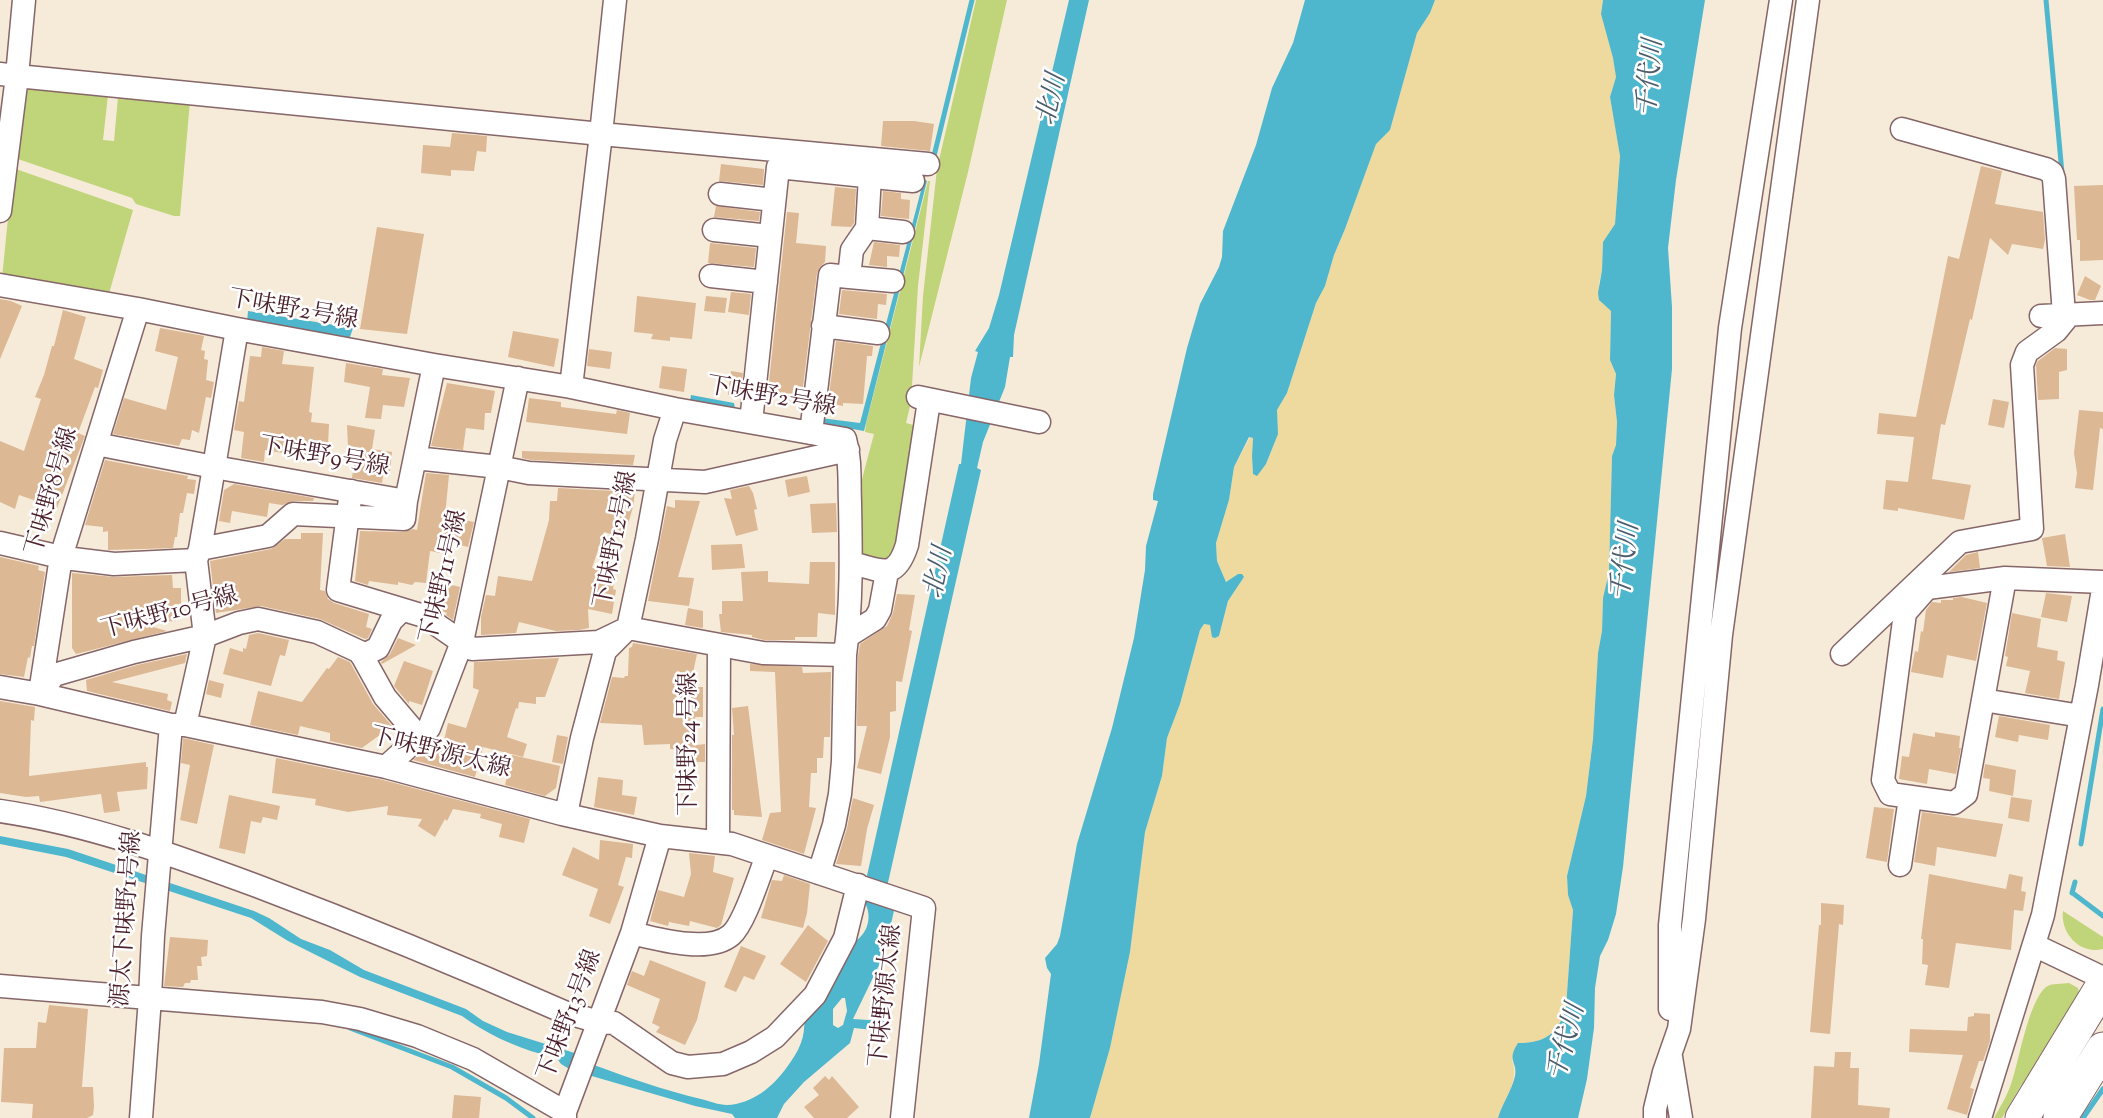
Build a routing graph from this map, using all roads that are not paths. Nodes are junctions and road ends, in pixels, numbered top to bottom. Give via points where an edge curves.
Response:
1 (24, 0) edge
2 (615, 0) edge
3 (1781, 0) edge
4 (1808, 0) edge
5 (8, 75) edge
6 (1902, 129) dead end
7 (601, 134) junction
8 (870, 177) junction
9 (720, 194) dead end
10 (774, 200) junction
11 (0, 211) edge
12 (867, 228) junction
13 (714, 230) dead end
14 (903, 232) dead end
15 (771, 236) junction
16 (711, 276) dead end
17 (849, 277) junction
18 (893, 281) dead end
19 (766, 282) junction
20 (0, 285) edge
21 (138, 309) junction
22 (2103, 313) edge
23 (2058, 315) junction
24 (823, 326) junction
25 (237, 329) junction
26 (878, 333) dead end
27 (434, 365) junction
28 (518, 378) junction
29 (571, 387) junction
30 (675, 409) junction
31 (751, 422) junction
32 (1039, 422) dead end
33 (811, 433) junction
34 (96, 444) junction
35 (848, 450) junction
36 (415, 458) junction
37 (214, 467) junction
38 (499, 467) junction
39 (658, 480) junction
40 (351, 491) junction
41 (406, 501) junction
42 (348, 516) junction
43 (0, 543) edge
44 (198, 554) junction
45 (61, 557) junction
46 (851, 563) junction
47 (887, 572) junction
48 (2005, 578) junction
49 (2103, 582) edge
50 (2103, 589) edge
51 (402, 609) junction
52 (628, 627) junction
53 (205, 636) junction
54 (462, 642) junction
55 (719, 645) junction
56 (846, 645) junction
57 (1842, 654) dead end
58 (362, 656) junction
59 (0, 687) edge
60 (40, 694) junction
61 (1983, 700) junction
62 (2081, 716) junction
63 (178, 725) junction
64 (419, 737) junction
65 (386, 767) junction
66 (1910, 798) junction
67 (0, 811) edge
68 (566, 814) junction
69 (660, 836) junction
70 (718, 842) junction
71 (767, 856) junction
72 (160, 860) junction
73 (1900, 865) dead end
74 (819, 873) junction
75 (861, 886) junction
76 (632, 933) junction
77 (2034, 945) junction
78 (2103, 978) edge
79 (2103, 985) edge
80 (0, 986) edge
81 (150, 998) junction
82 (599, 1022) junction
83 (2103, 1049) edge
84 (1671, 1052) junction
85 (565, 1115) edge
86 (141, 1118) edge
87 (902, 1118) edge
88 (1655, 1118) edge
89 (1681, 1118) edge
90 (1980, 1118) edge
91 (2022, 1118) edge
92 (2060, 1118) edge

1 - 5 street
2 - 7 street
3 - 84 street via 1730,328 1670,925
4 - 84 street via 1721,635 1694,919 1679,1029
5 - 7 street
5 - 11 street
6 - 23 street via 2052,173
7 - 8 street via 921,172
7 - 29 street
8 - 10 street via 778,167
8 - 12 street
9 - 10 street
10 - 15 street
12 - 14 street
12 - 17 street via 852,250
13 - 15 street
15 - 19 street
16 - 19 street
17 - 18 street
17 - 24 street via 830,275
19 - 31 street
20 - 21 street, 下味野2号線
21 - 25 street, 下味野2号線
21 - 34 street, 下味野8号線
22 - 23 street
23 - 57 street via 2056,332 2027,352 2022,365 2032,529 1960,542
24 - 26 street
24 - 33 street
25 - 27 street, 下味野2号線
25 - 37 street, 源太下味野1号線
27 - 28 street, 下味野2号線
27 - 36 street, 下味野9号線
28 - 29 street, 下味野2号線
28 - 38 street, 下味野11号線
29 - 30 street, 下味野2号線
30 - 31 street, 下味野2号線
30 - 39 street, 下味野12号線
31 - 33 street, 下味野2号線
32 - 47 street via 923,399 907,545 897,567
33 - 35 street, 下味野2号線 via 845,439
34 - 37 street, 下味野9号線
34 - 45 street, 下味野8号線
35 - 39 street via 705,483
35 - 46 street, 下味野2号線
36 - 38 street
36 - 41 street, 下味野9号線
37 - 40 street, 下味野9号線
37 - 44 street, 源太下味野1号線
38 - 39 street via 529,473
38 - 54 street, 下味野11号線
39 - 52 street, 下味野12号線
40 - 41 street, 下味野9号線
40 - 42 street
41 - 42 street via 404,519
42 - 44 street via 293,514 268,536
42 - 51 street via 338,590
43 - 45 street
44 - 45 street via 114,564
44 - 53 street, 源太下味野1号線
45 - 60 street, 下味野8号線
46 - 47 street
46 - 56 street, 下味野2号線
47 - 56 street via 875,619
48 - 49 street
48 - 61 street
48 - 66 street via 1927,588 1905,612 1883,780 1890,794
50 - 62 street
51 - 54 street via 424,616
51 - 58 street via 378,648
52 - 54 street via 598,642 472,649
52 - 55 street
52 - 68 street, 下味野12号線 via 605,651
53 - 58 street, 下味野10号線 via 258,619 317,632
53 - 60 street, 下味野10号線 via 54,675
53 - 63 street, 源太下味野1号線
54 - 64 street, 下味野11号線 via 429,728
55 - 56 street via 763,653
55 - 70 street, 下味野24号線
56 - 74 street, 下味野2号線 via 840,795
58 - 64 street via 385,697
59 - 60 street, 下味野源太線
60 - 63 street, 下味野源太線
61 - 62 street
61 - 66 street via 1966,795 1954,803
62 - 77 street
63 - 65 street, 下味野源太線
63 - 72 street, 源太下味野1号線
64 - 65 street, 下味野11号線
65 - 68 street, 下味野源太線
66 - 73 street
67 - 72 street via 56,822
68 - 69 street, 下味野源太線
69 - 70 street, 下味野源太線
69 - 76 street, 下味野13号線
70 - 71 street, 下味野源太線
71 - 74 street, 下味野源太線
71 - 76 street via 730,936 694,945
72 - 81 street, 源太下味野1号線
72 - 82 street via 362,925 564,1012
74 - 75 street, 下味野源太線
75 - 82 street via 845,938 815,995 775,1037 751,1052 723,1064 688,1067 672,1063 614,1023
75 - 87 street, 下味野源太線 via 924,908
76 - 82 street, 下味野13号線
77 - 78 street
77 - 90 street
79 - 91 highway
80 - 81 street
81 - 85 street via 322,1012 360,1019 473,1059
81 - 86 street, 源太下味野1号線
82 - 85 street, 下味野13号線
83 - 92 highway
84 - 88 street
84 - 89 street

